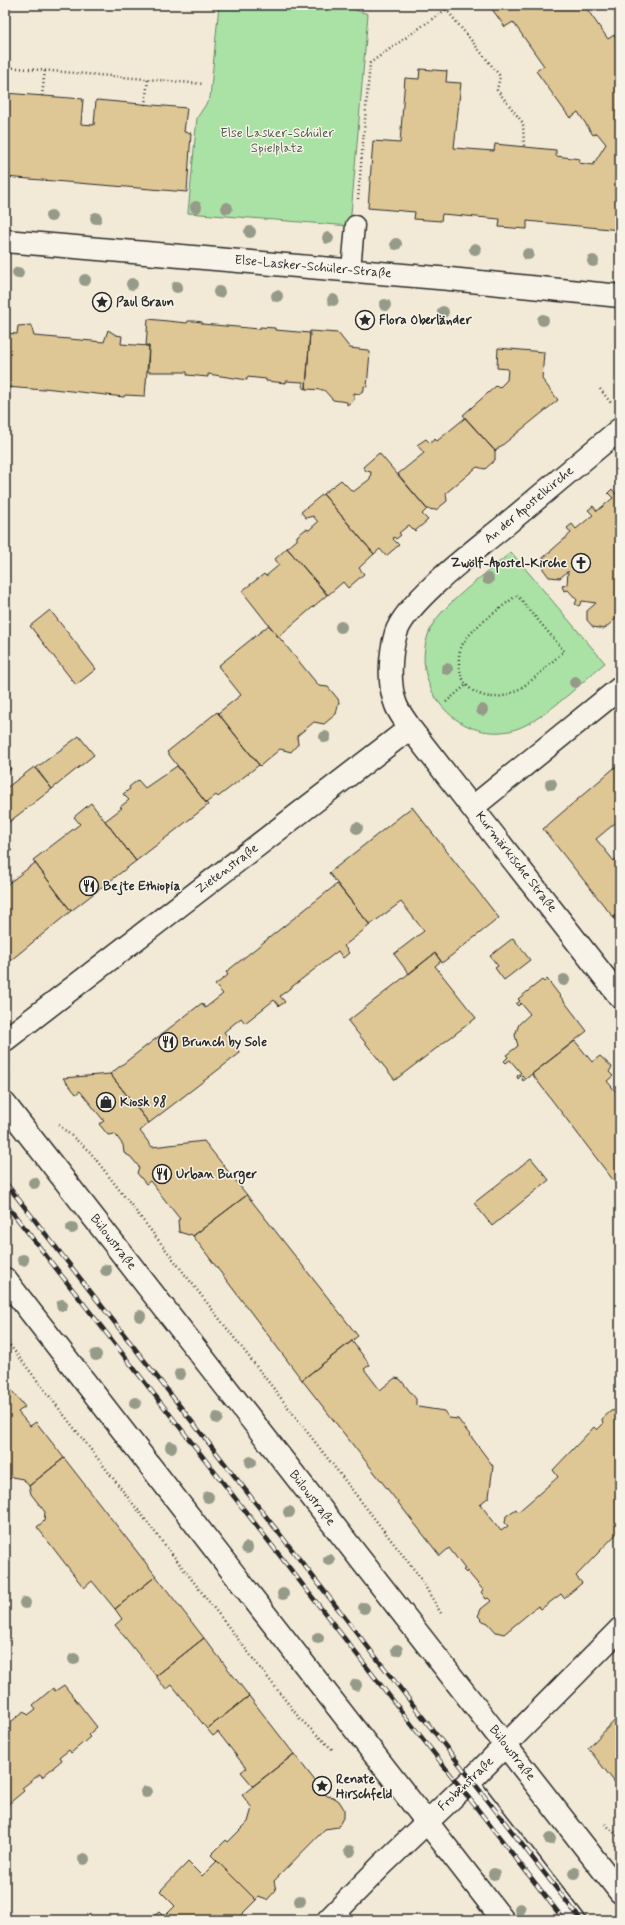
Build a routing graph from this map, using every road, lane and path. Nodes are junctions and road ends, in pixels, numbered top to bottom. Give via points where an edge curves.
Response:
1 (452, 5) edge
2 (446, 9) junction
3 (5, 67) edge
4 (46, 70) junction
5 (148, 79) junction
6 (204, 84) dead end
7 (42, 96) dead end
8 (145, 105) dead end
9 (524, 146) dead end
10 (355, 225) joint
11 (5, 241) edge
12 (351, 270) junction
13 (620, 296) edge
14 (620, 429) edge
15 (466, 685) junction
16 (620, 688) edge
17 (446, 702) dead end
18 (410, 728) junction
19 (473, 807) junction
20 (620, 997) edge
21 (5, 1040) edge
22 (5, 1104) edge
23 (90, 1152) dead end
24 (5, 1279) edge
25 (5, 1339) edge
26 (429, 1594) dead end
27 (620, 1629) edge
28 (506, 1746) junction
29 (339, 1756) dead end
30 (469, 1782) junction
31 (428, 1822) junction
32 (620, 1892) edge
33 (328, 1920) edge
34 (503, 1920) edge
35 (576, 1920) edge

1 - 2 path
2 - 9 path via 500,76 497,90 522,123
2 - 10 path via 370,63
3 - 4 path
4 - 5 path
4 - 7 path
5 - 6 path
5 - 8 path
10 - 12 lane
11 - 12 street, Else-Lasker-Schüler-Straße
12 - 13 street, Else-Lasker-Schüler-Straße
14 - 18 street, An der Apostelkirche via 476,549 420,599 405,616 396,632 392,650 391,679 396,705
15 - 15 path via 459,658 463,643 474,630 517,595 564,651 525,684 500,697 478,694
15 - 17 path
16 - 19 street
18 - 19 street, Kurmärkische Straße
18 - 21 street, Zietenstraße
19 - 20 street, Kurmärkische Straße
22 - 28 street, Bülowstraße
23 - 26 path via 419,1576
24 - 31 street
25 - 29 path via 300,1719
27 - 28 street, Frobenstraße
28 - 30 street, Frobenstraße
28 - 32 street, Bülowstraße
30 - 31 street, Frobenstraße
30 - 35 lane
31 - 33 street, Frobenstraße
31 - 34 street

